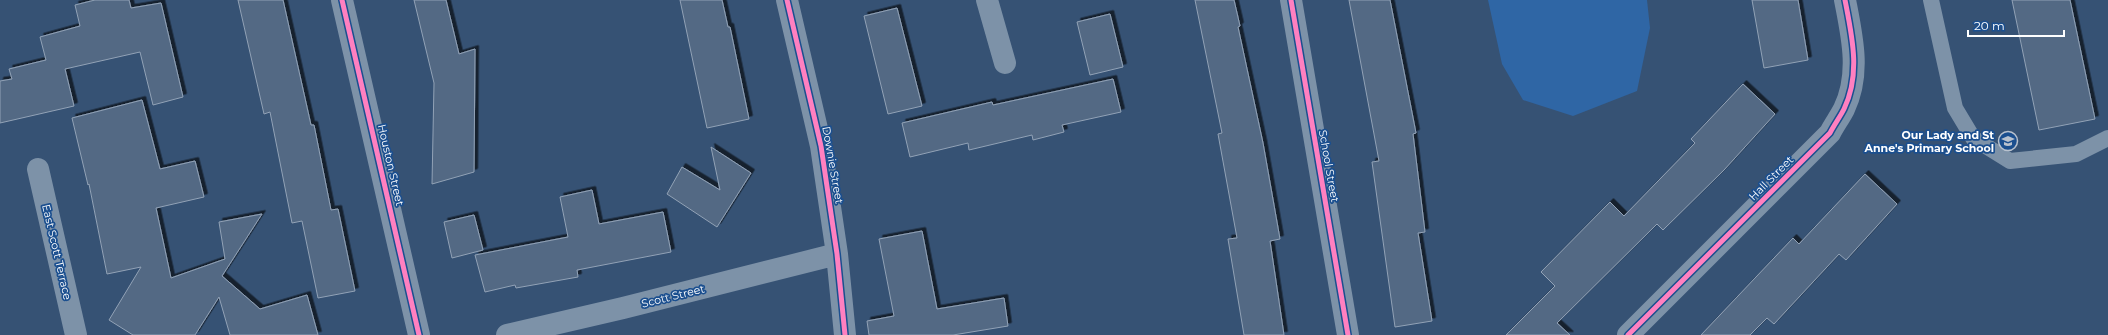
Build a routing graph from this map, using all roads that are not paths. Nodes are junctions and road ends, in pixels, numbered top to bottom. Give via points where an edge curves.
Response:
1 (342, 0) edge
2 (787, 0) edge
3 (987, 0) edge
4 (1291, 0) edge
5 (1845, 0) edge
6 (1931, 0) edge
7 (1005, 63) dead end
8 (2108, 138) edge
9 (38, 169) dead end
10 (837, 254) junction
11 (76, 335) edge
12 (420, 335) edge
13 (507, 335) edge
14 (845, 335) edge
15 (1348, 335) edge
16 (1628, 335) edge

1 - 12 street, Houston Street
2 - 10 street, Downie Street via 820,146
3 - 7 street
4 - 15 street, School Street
5 - 16 street, Hall Street via 1854,45 1854,76 1844,108 1830,133
6 - 8 lane via 1955,108 1973,138 2010,161 2076,154
9 - 11 street, East Scott Terrace
10 - 13 street, Scott Street
10 - 14 street, Downie Street

